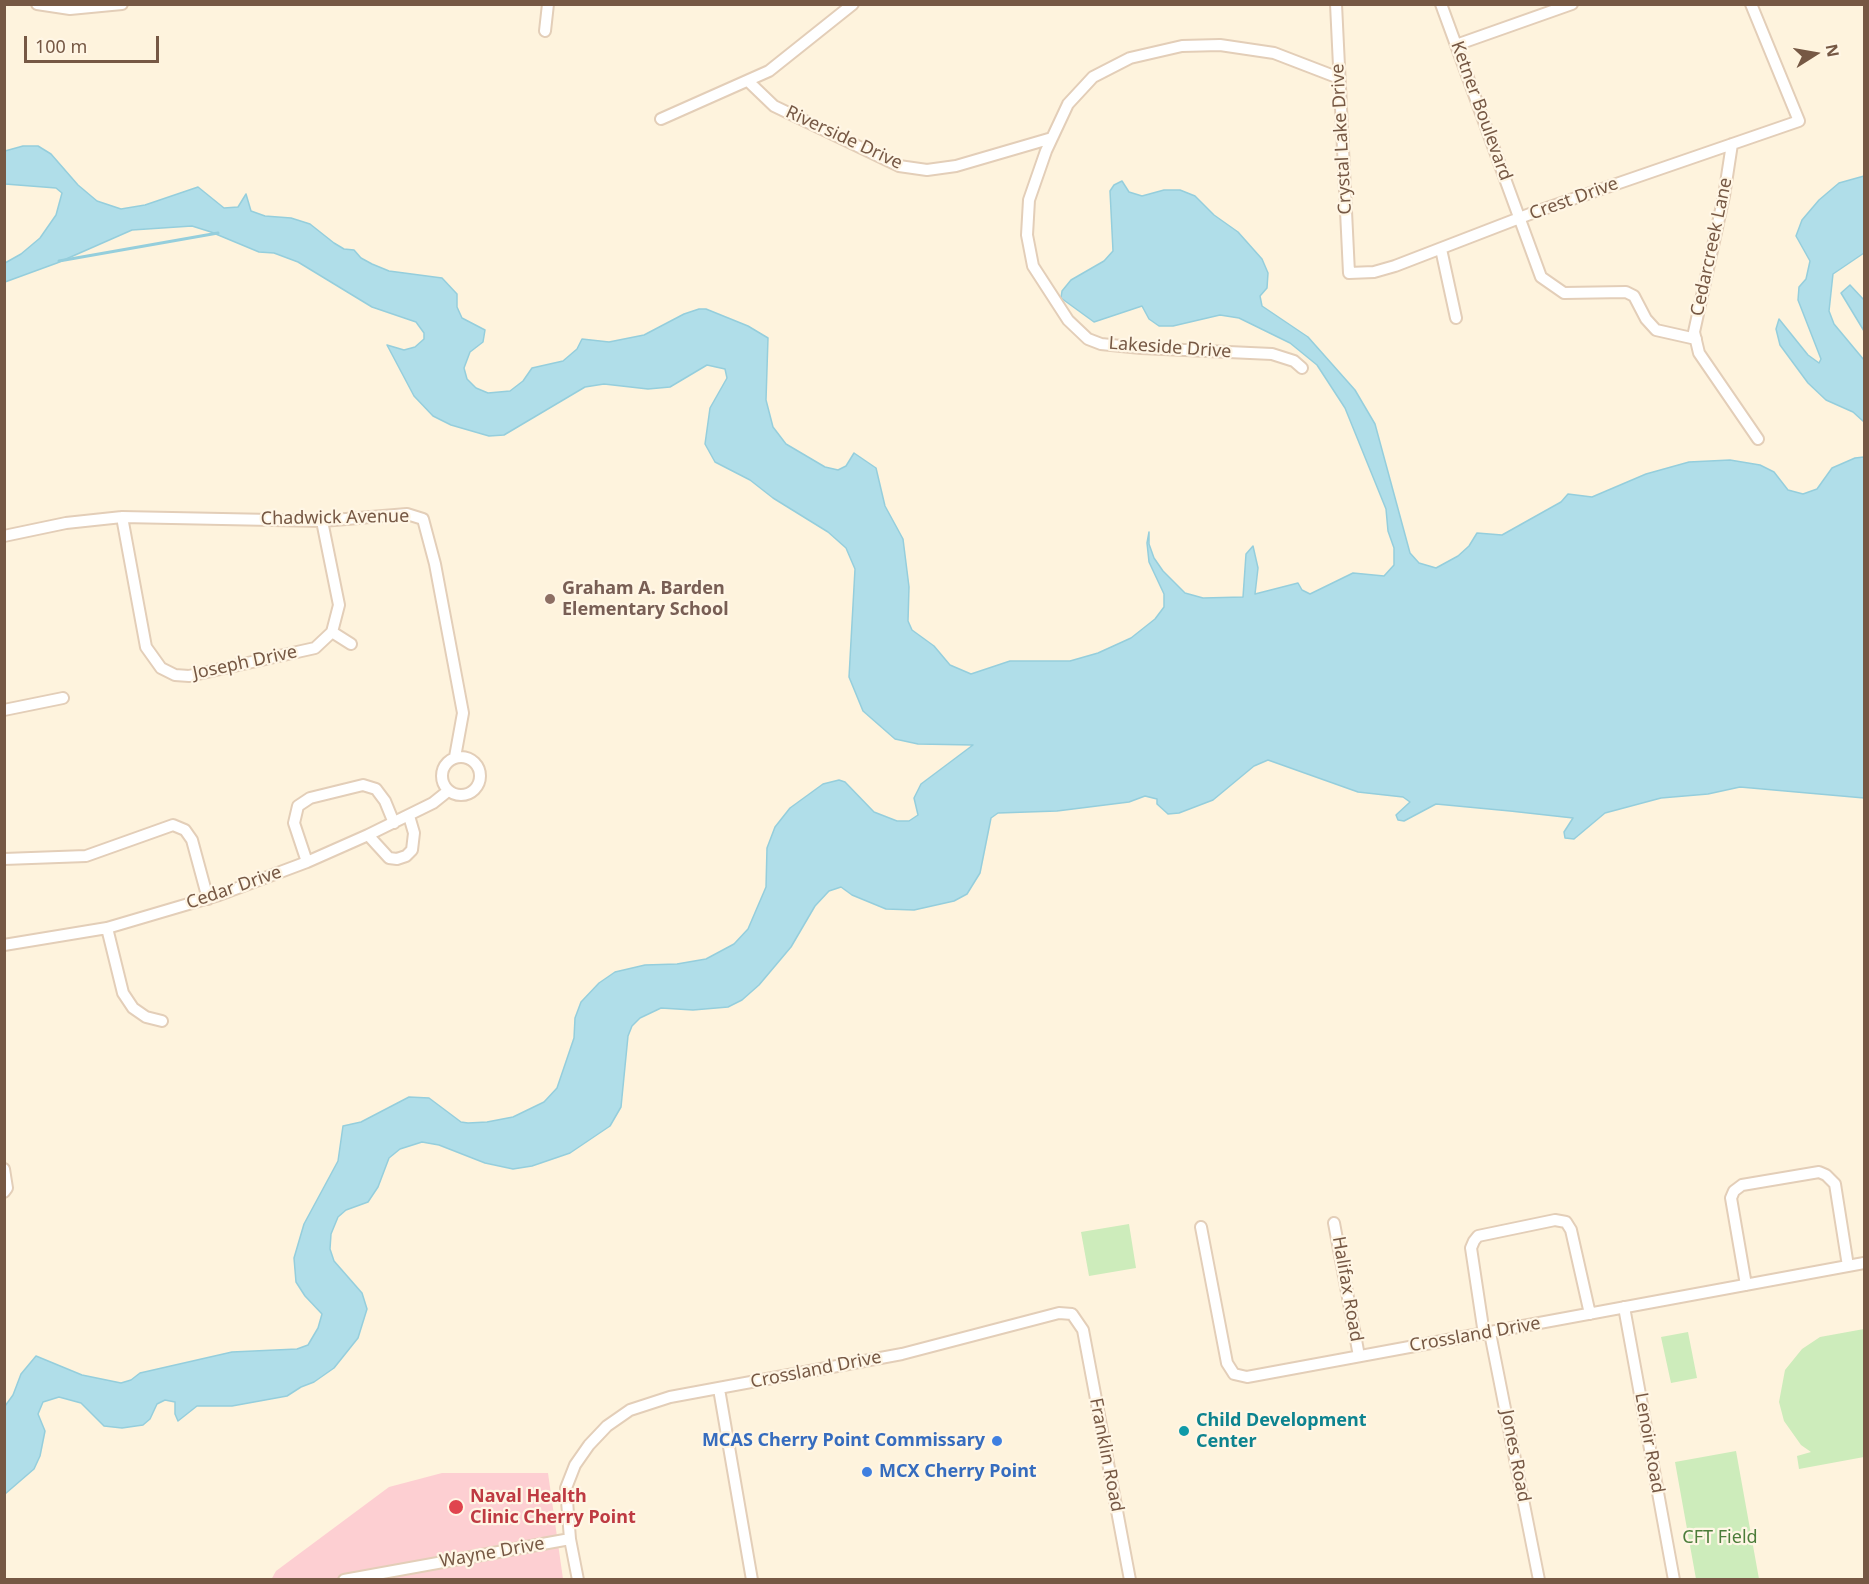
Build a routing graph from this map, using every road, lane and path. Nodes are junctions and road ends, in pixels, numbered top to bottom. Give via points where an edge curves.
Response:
1 (37, 4) edge
2 (122, 4) edge
3 (548, 4) edge
4 (853, 4) edge
5 (1336, 4) edge
6 (1442, 4) edge
7 (1572, 4) edge
8 (1751, 4) edge
9 (544, 31) dead end
10 (1456, 45) junction
11 (1339, 78) junction
12 (749, 82) junction
13 (662, 119) dead end
14 (1052, 138) junction
15 (1732, 144) junction
16 (1521, 218) junction
17 (1441, 249) junction
18 (1349, 273) joint
19 (1456, 318) dead end
20 (1696, 339) junction
21 (1302, 369) dead end
22 (1758, 439) dead end
23 (122, 518) junction
24 (322, 521) junction
25 (4, 536) edge
26 (332, 632) junction
27 (351, 644) dead end
28 (63, 698) dead end
29 (4, 710) edge
30 (455, 758) junction
31 (448, 790) junction
32 (409, 816) junction
33 (394, 823) junction
34 (368, 835) junction
35 (4, 859) edge
36 (307, 862) junction
37 (208, 898) junction
38 (107, 928) junction
39 (4, 945) edge
40 (162, 1021) dead end
41 (4, 1169) edge
42 (4, 1192) edge
43 (1335, 1222) dead end
44 (1200, 1227) dead end
45 (1864, 1263) edge
46 (1848, 1266) junction
47 (1746, 1285) junction
48 (1624, 1307) junction
49 (1590, 1314) junction
50 (1083, 1330) joint
51 (1487, 1334) junction
52 (1359, 1356) junction
53 (719, 1389) junction
54 (570, 1539) junction
55 (344, 1580) edge
56 (578, 1580) edge
57 (752, 1580) edge
58 (1130, 1580) edge
59 (1539, 1580) edge
60 (1674, 1580) edge

1 - 2 street via 70,9
3 - 9 street
4 - 12 street via 786,60
5 - 11 street, Crystal Lake Drive
6 - 10 street, Ketner Boulevard
7 - 10 street
8 - 15 street, Crest Drive via 1799,121
10 - 16 street, Ketner Boulevard
11 - 14 street, Lakeside Drive via 1253,49 1208,44 1158,50 1117,63 1093,77 1068,104
11 - 18 street, Crystal Lake Drive
12 - 13 street
12 - 14 street, Riverside Drive via 782,110 899,166 927,170 956,166
14 - 21 street, Lakeside Drive via 1029,200 1029,252 1045,288 1077,330 1101,344 1272,354 1294,361
15 - 16 street, Crest Drive
15 - 20 street, Cedarcreek Lane via 1694,332
16 - 17 street, Crest Drive
16 - 20 street, Ketner Boulevard via 1541,277 1564,293 1626,292 1634,296 1656,330
17 - 18 street, Crest Drive via 1374,272
17 - 19 street
20 - 22 street, Cedarcreek Lane via 1700,353
23 - 24 street, Chadwick Avenue
23 - 25 street, Chadwick Avenue via 66,523
23 - 26 street, Joseph Drive via 146,647 168,672 189,676 315,648
24 - 26 street via 339,605
24 - 30 street, Chadwick Avenue via 407,513 423,519 463,713
26 - 27 street
28 - 29 street
30 - 31 street via 447,762 441,774
30 - 31 street via 464,757 475,763 479,780 468,794
31 - 32 street, Cedar Drive via 433,804
32 - 33 street, Cedar Drive
32 - 34 street via 414,833 412,850 406,856 389,858
33 - 34 street, Cedar Drive
33 - 36 street via 376,789 363,785 309,798 295,812 294,823
34 - 36 street, Cedar Drive
35 - 37 street via 86,856 173,825 185,830 192,840
36 - 37 street, Cedar Drive
37 - 38 street, Cedar Drive
38 - 39 street, Cedar Drive
38 - 40 street via 123,993 133,1008
41 - 42 street
43 - 52 street, Halifax Road
44 - 52 street, Crossland Drive via 1227,1363 1234,1374 1254,1376
45 - 46 street, Crossland Drive
46 - 47 street, Crossland Drive
46 - 47 street via 1835,1184 1826,1175 1819,1172 1743,1185 1731,1198
47 - 48 street, Crossland Drive
48 - 49 street, Crossland Drive
48 - 60 street, Lenoir Road
49 - 51 street, Crossland Drive
49 - 51 street, Jones Road via 1571,1230 1566,1222 1556,1220 1478,1236 1474,1241 1470,1248
50 - 53 street, Crossland Drive via 1072,1314 1059,1313 902,1354
50 - 58 street, Franklin Road
51 - 52 street, Crossland Drive
51 - 59 street, Jones Road
53 - 54 street, Crossland Drive via 656,1400 630,1410 598,1435 570,1477 565,1500
53 - 57 street
54 - 55 street, Wayne Drive
54 - 56 street

